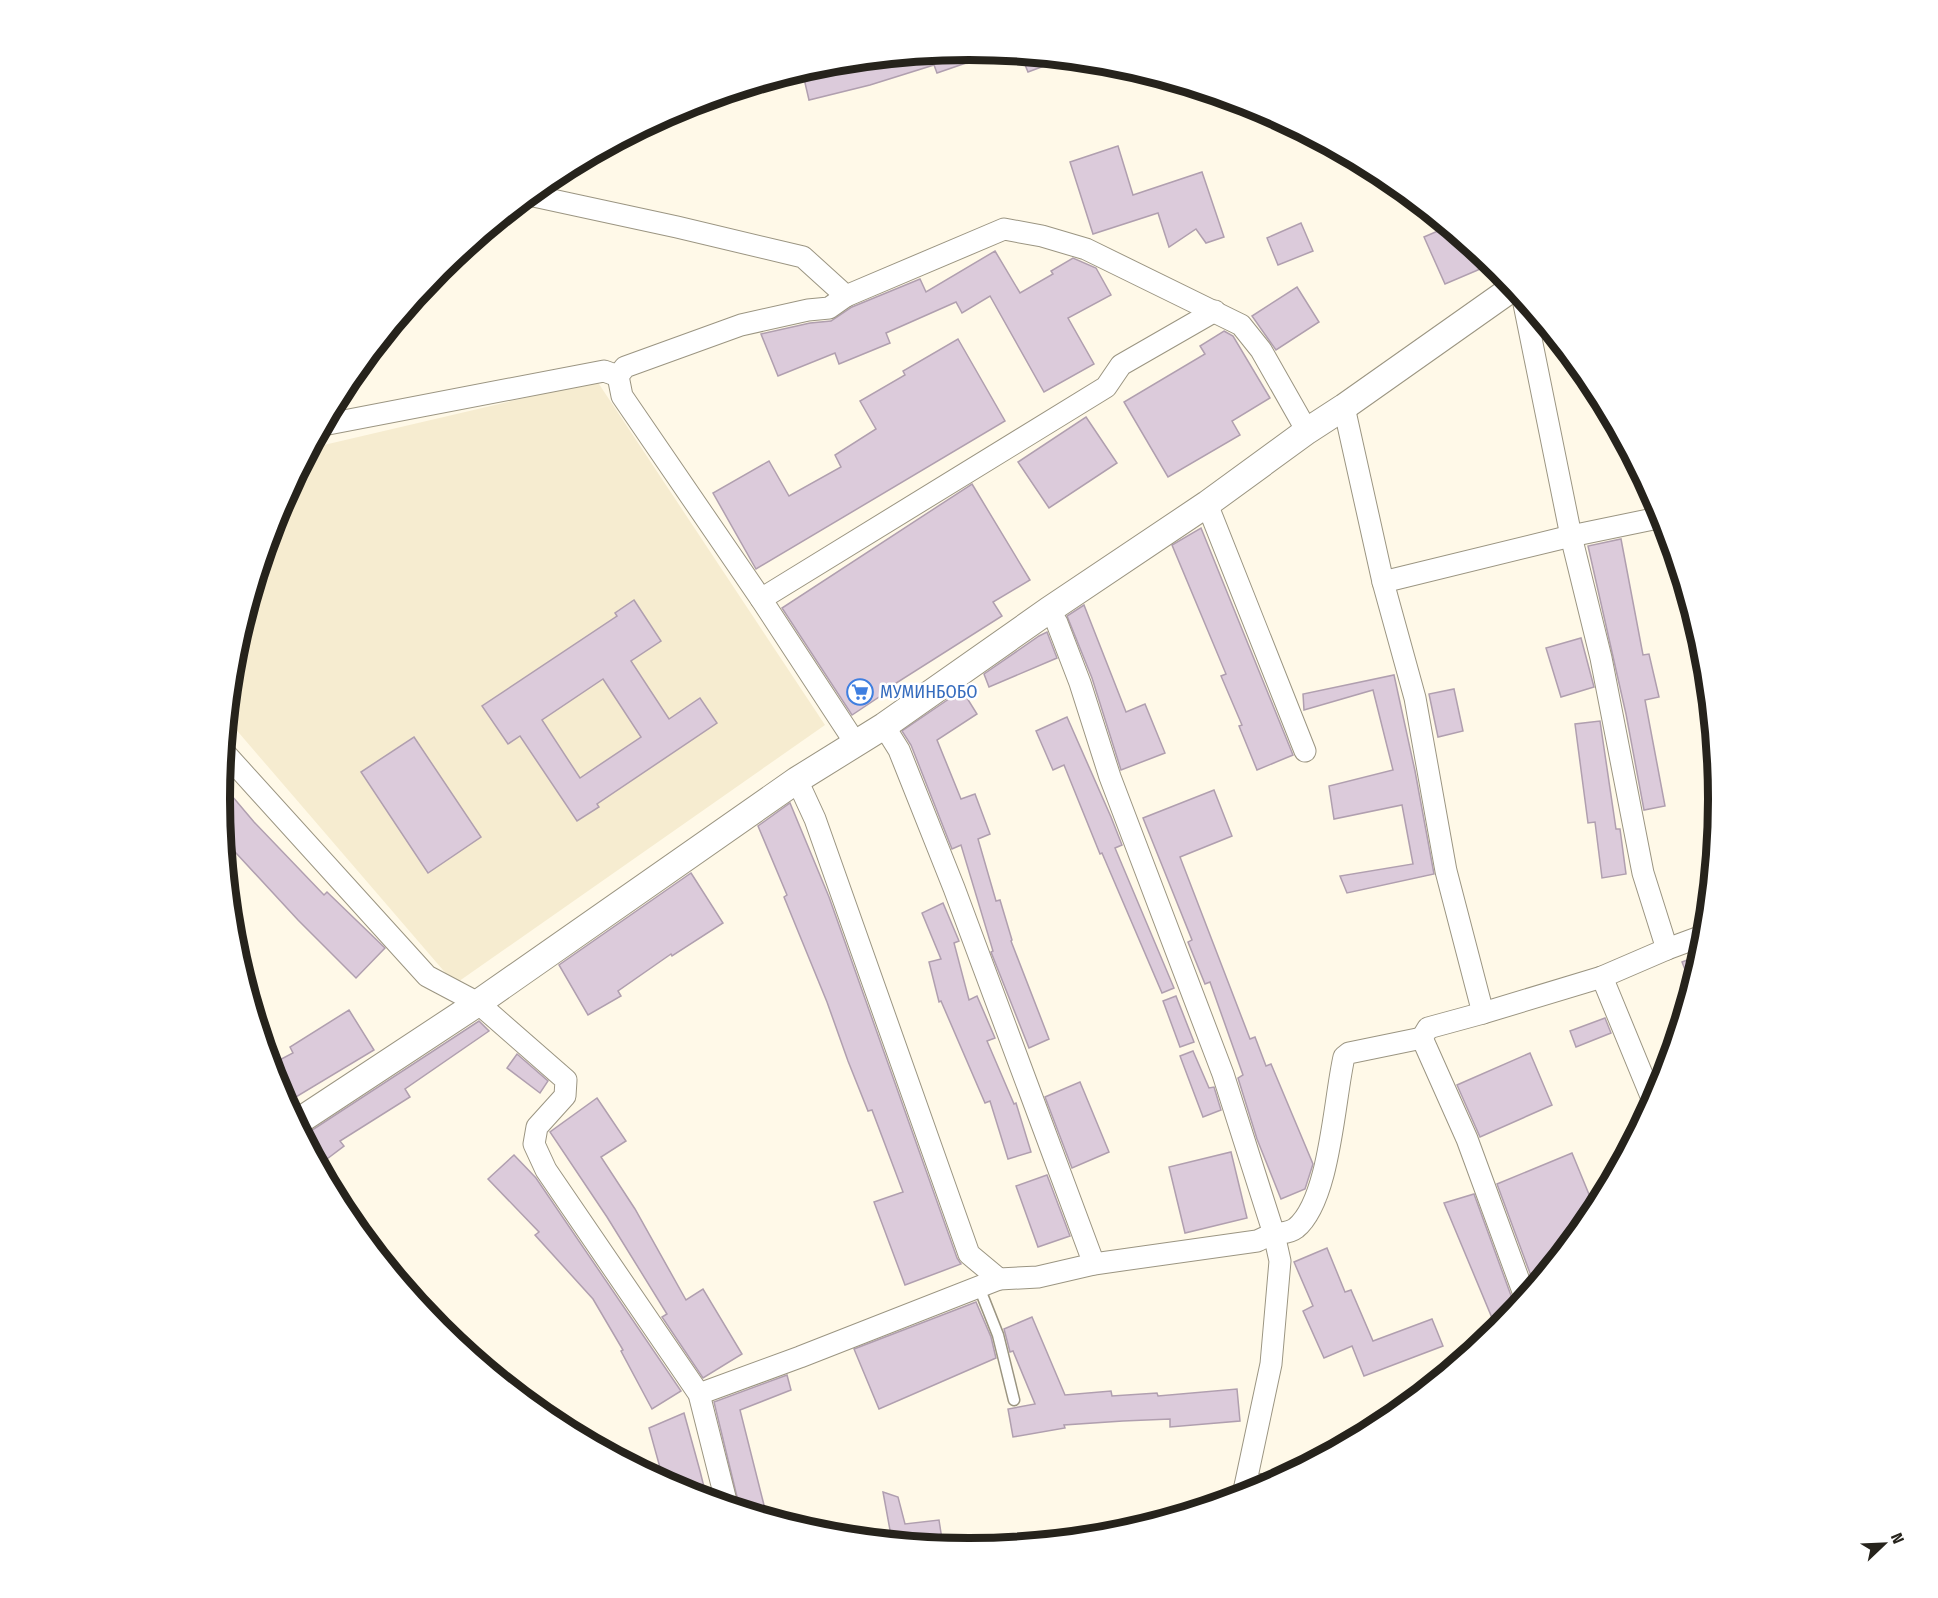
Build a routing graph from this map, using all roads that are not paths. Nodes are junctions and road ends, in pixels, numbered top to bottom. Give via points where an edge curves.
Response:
1 (541, 198) edge
2 (1507, 292) edge
3 (846, 296) junction
4 (1215, 312) junction
5 (1526, 313) edge
6 (618, 376) junction
7 (1344, 407) junction
8 (333, 423) edge
9 (1307, 431) junction
10 (1207, 504) junction
11 (1653, 519) edge
12 (1571, 536) junction
13 (1383, 582) junction
14 (761, 599) junction
15 (1049, 610) junction
16 (884, 726) junction
17 (856, 744) junction
18 (1305, 751) dead end
19 (232, 760) edge
20 (796, 780) junction
21 (1695, 939) edge
22 (1667, 949) junction
23 (1602, 977) junction
24 (478, 1003) junction
25 (1483, 1013) junction
26 (1422, 1038) junction
27 (1648, 1090) edge
28 (303, 1119) edge
29 (1274, 1234) junction
30 (1094, 1264) junction
31 (989, 1283) junction
32 (1522, 1289) edge
33 (699, 1394) junction
34 (1014, 1400) dead end
35 (1246, 1484) edge
36 (725, 1497) edge

1 - 3 street via 804,257
2 - 7 street
3 - 4 street via 1004,229 1086,249
3 - 6 street via 829,308 741,325 625,367
4 - 9 street via 1241,325 1261,350
4 - 14 street via 1121,365 1106,387
5 - 12 street
6 - 8 street via 604,371
6 - 14 street via 622,396
7 - 9 street
7 - 13 street
9 - 10 street
10 - 15 street
10 - 18 street
11 - 12 street
12 - 13 street
12 - 22 street via 1601,658 1643,873
13 - 25 street via 1415,698 1446,871
14 - 17 street
15 - 16 street
15 - 29 street via 1080,683 1110,777 1223,1074
16 - 17 street
16 - 30 street via 899,750 954,888
17 - 20 street
19 - 24 street via 427,976
20 - 24 street
20 - 31 street via 815,819 969,1254
21 - 22 street
22 - 23 street
23 - 25 street
23 - 27 street
24 - 28 street
24 - 33 street via 566,1080 565,1096 537,1127 534,1144 546,1170
25 - 26 street via 1428,1028
26 - 29 street via 1344,1057 1318,1190 1296,1228 1286,1234
26 - 32 street via 1467,1139
29 - 30 street via 1257,1241
29 - 35 street via 1280,1261 1271,1364
30 - 31 street
31 - 33 street
31 - 34 lane
33 - 36 street

